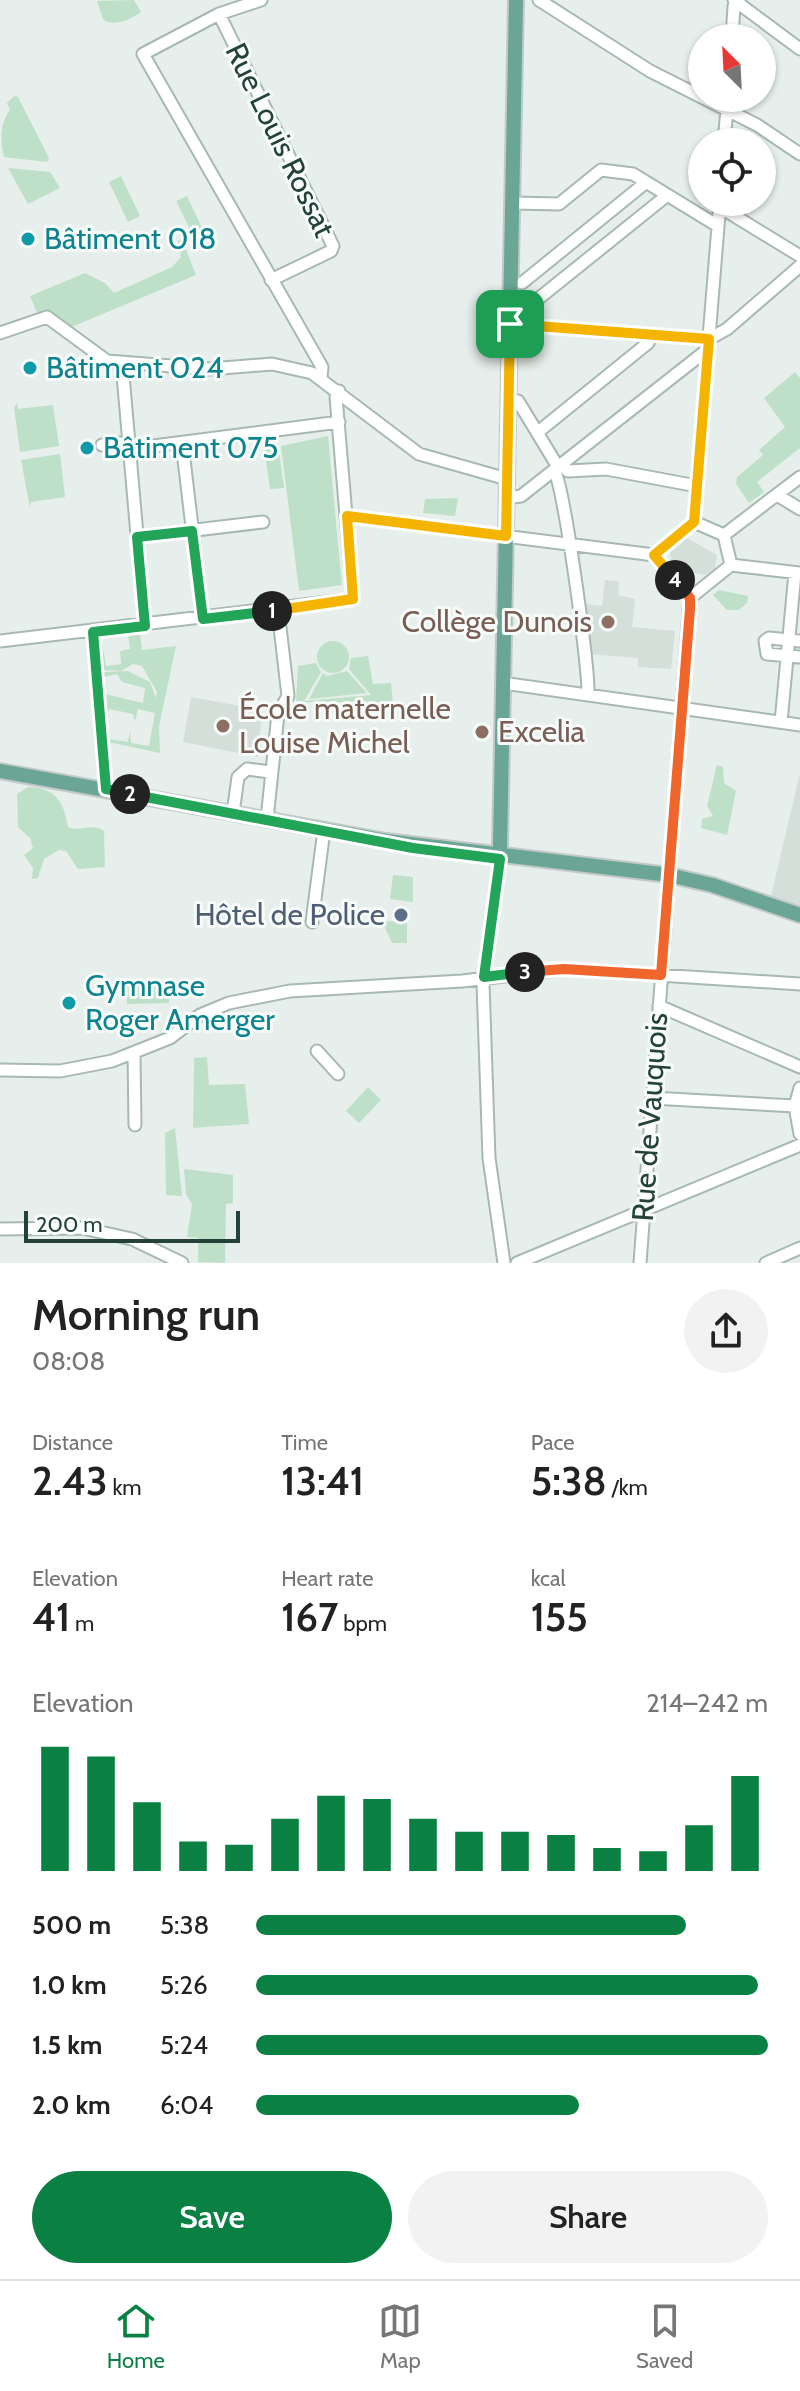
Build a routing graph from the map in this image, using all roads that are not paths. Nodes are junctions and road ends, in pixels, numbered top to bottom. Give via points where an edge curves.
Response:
1 (261, 0) edge
2 (516, 0) edge
3 (539, 0) edge
4 (737, 1) edge
5 (219, 14) junction
6 (734, 24) edge
7 (800, 49) edge
8 (688, 87) edge
9 (738, 112) edge
10 (800, 154) edge
11 (644, 184) junction
12 (665, 197) junction
13 (513, 203) junction
14 (719, 216) edge
15 (738, 216) edge
16 (718, 226) junction
17 (800, 256) edge
18 (800, 266) edge
19 (271, 280) junction
20 (522, 283) dead end
21 (510, 318) junction
22 (0, 333) edge
23 (651, 335) junction
24 (708, 344) junction
25 (122, 364) junction
26 (321, 377) junction
27 (339, 391) junction
28 (509, 400) junction
29 (339, 422) junction
30 (538, 432) junction
31 (182, 443) junction
32 (102, 445) dead end
33 (124, 446) junction
34 (557, 467) junction
35 (800, 477) edge
36 (507, 479) junction
37 (697, 486) junction
38 (777, 495) junction
39 (506, 498) junction
40 (800, 509) edge
41 (347, 516) junction
42 (263, 522) dead end
43 (694, 522) junction
44 (192, 531) junction
45 (724, 535) junction
46 (506, 536) junction
47 (137, 537) junction
48 (569, 545) junction
49 (654, 555) junction
50 (731, 565) junction
51 (798, 573) edge
52 (690, 598) junction
53 (278, 610) junction
54 (203, 619) junction
55 (145, 626) junction
56 (93, 632) junction
57 (794, 640) edge
58 (0, 641) edge
59 (794, 657) edge
60 (503, 683) junction
61 (588, 694) junction
62 (682, 708) junction
63 (781, 722) junction
64 (800, 725) edge
65 (0, 771) edge
66 (270, 772) junction
67 (106, 789) junction
68 (232, 813) junction
69 (267, 819) junction
70 (324, 830) junction
71 (395, 842) junction
72 (497, 853) junction
73 (669, 875) junction
74 (800, 915) edge
75 (312, 922) dead end
76 (661, 975) junction
77 (484, 977) junction
78 (800, 984) edge
79 (659, 1006) junction
80 (317, 1051) dead end
81 (134, 1054) junction
82 (800, 1067) edge
83 (0, 1070) edge
84 (338, 1074) dead end
85 (800, 1088) edge
86 (652, 1098) junction
87 (795, 1106) junction
88 (135, 1125) dead end
89 (800, 1134) edge
90 (800, 1146) edge
91 (643, 1209) junction
92 (0, 1229) edge
93 (800, 1248) edge
94 (182, 1263) edge
95 (504, 1263) edge
96 (517, 1263) edge
97 (640, 1263) edge
98 (766, 1263) edge

1 - 5 street
2 - 13 main road
3 - 8 street via 650,71
4 - 6 street
4 - 7 street
5 - 19 street, Rue Louis Rossat via 333,246
5 - 19 street via 145,51 144,57
9 - 10 street
11 - 12 street
11 - 13 street via 633,174 601,170 559,204
11 - 20 street
12 - 16 street
12 - 21 street
13 - 21 main road
14 - 16 street
15 - 17 street
16 - 24 street
18 - 24 street
19 - 26 street via 322,367
21 - 23 street
21 - 28 main road
22 - 25 street via 47,317 101,360
23 - 24 street
23 - 30 street via 648,343
24 - 34 street
24 - 37 street
25 - 26 street via 210,369 275,364
25 - 33 street
26 - 27 street
27 - 29 street
27 - 36 street via 419,454
28 - 30 street via 518,401
28 - 36 main road
29 - 31 street
29 - 41 street
30 - 34 street
31 - 33 street
31 - 44 street
32 - 33 street
33 - 47 street
34 - 37 street via 629,472
34 - 39 street via 521,496
34 - 48 street
35 - 38 street
36 - 39 main road
37 - 43 street
38 - 40 street
38 - 45 street
39 - 46 main road
41 - 46 street
41 - 53 street via 353,599
42 - 44 street
43 - 45 street
43 - 49 street
44 - 47 street
44 - 54 street
45 - 50 street
46 - 48 street
46 - 60 main road
47 - 55 street
48 - 49 street
48 - 61 street
49 - 52 street
50 - 51 street
50 - 52 street
51 - 57 street
52 - 62 street, Rue de Vauquois
53 - 54 street
53 - 66 street via 288,696 278,714
54 - 55 street
55 - 56 street
56 - 58 street
56 - 67 street
57 - 59 street
57 - 59 street via 765,641 767,654
59 - 63 street
60 - 61 street
60 - 72 main road
61 - 62 street
62 - 63 street
62 - 73 street, Rue de Vauquois
63 - 64 street
65 - 67 main road
66 - 68 street via 247,769 238,777
66 - 69 street
67 - 68 main road
68 - 69 main road
69 - 70 main road
70 - 71 main road
70 - 75 street
71 - 72 main road
71 - 72 main road via 431,850
72 - 73 main road
72 - 77 street
73 - 74 main road
73 - 76 street, Rue de Vauquois
76 - 77 street via 564,969
76 - 78 street
76 - 79 street, Rue de Vauquois
77 - 81 street via 247,997 200,1015 173,1036
77 - 95 street via 489,1158
79 - 82 street
79 - 86 street, Rue de Vauquois
80 - 84 street
81 - 83 street via 77,1069
81 - 88 street
85 - 87 street
86 - 87 street
86 - 91 street, Rue de Vauquois
87 - 89 street
90 - 91 street
91 - 96 street
91 - 97 street, Rue de Vauquois
92 - 94 street via 82,1228 132,1239
93 - 98 street

